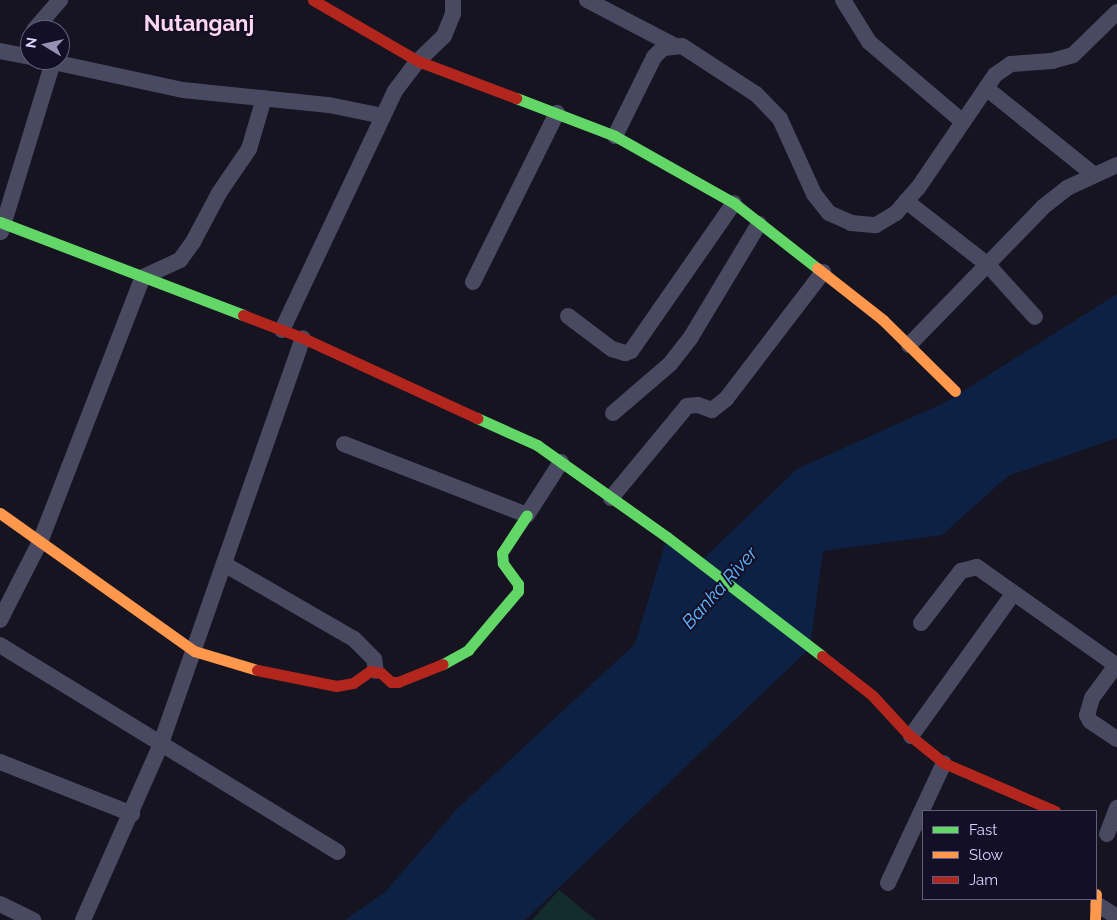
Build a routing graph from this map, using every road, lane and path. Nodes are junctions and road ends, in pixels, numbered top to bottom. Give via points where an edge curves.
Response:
1 (60, 0) edge
2 (313, 0) edge
3 (453, 0) edge
4 (587, 0) edge
5 (843, 0) edge
6 (1117, 12) edge
7 (43, 20) edge
8 (673, 44) junction
9 (0, 51) edge
10 (20, 55) edge
11 (418, 61) junction
12 (70, 66) edge
13 (45, 70) edge
14 (986, 88) junction
15 (264, 98) junction
16 (557, 113) junction
17 (384, 116) junction
18 (963, 122) junction
19 (615, 136) junction
20 (1117, 165) edge
21 (1093, 174) junction
22 (906, 201) junction
23 (734, 203) junction
24 (760, 224) junction
25 (1, 226) edge
26 (988, 265) junction
27 (823, 272) junction
28 (143, 277) junction
29 (472, 282) dead end
30 (568, 316) dead end
31 (1035, 317) dead end
32 (282, 330) junction
33 (303, 338) junction
34 (909, 345) junction
35 (955, 391) dead end
36 (613, 413) dead end
37 (344, 444) dead end
38 (561, 462) junction
39 (611, 498) junction
40 (0, 513) edge
41 (527, 515) junction
42 (40, 542) junction
43 (224, 564) junction
44 (1013, 594) junction
45 (0, 620) edge
46 (921, 623) dead end
47 (0, 644) edge
48 (194, 651) junction
49 (1117, 664) edge
50 (376, 671) junction
51 (911, 736) junction
52 (1117, 739) edge
53 (160, 746) junction
54 (0, 762) edge
55 (944, 763) junction
56 (1117, 808) edge
57 (922, 810) edge
58 (922, 810) edge
59 (1053, 810) edge
60 (132, 814) junction
61 (1107, 834) edge
62 (338, 852) dead end
63 (888, 883) dead end
64 (0, 904) edge
65 (1096, 906) edge
66 (1117, 917) edge
67 (33, 920) edge
68 (83, 920) edge

1 - 7 street
2 - 11 street
3 - 11 street via 453,14 444,36
4 - 8 street
5 - 18 street via 869,42
6 - 14 street via 1073,55 1052,61 1011,64 995,75
8 - 19 street via 662,48 654,57
8 - 22 street via 694,52 756,94 774,113 814,194 829,212 851,223 876,225 896,213
9 - 10 street
11 - 16 street
11 - 17 street via 395,91
12 - 15 street via 183,90
13 - 25 street
14 - 18 street
14 - 21 street
15 - 17 street via 329,105
15 - 28 street via 249,149 219,194 194,242 180,260
16 - 19 street
16 - 29 street
17 - 32 street
18 - 22 street
19 - 23 street
20 - 21 street
21 - 26 street via 1044,207
22 - 26 street
23 - 24 street
23 - 30 street via 631,351 625,353 612,349
24 - 27 street
24 - 36 street via 676,357 654,381
25 - 28 street
26 - 31 street
26 - 34 street
27 - 34 street
27 - 39 street via 726,399 712,410 698,405 688,406
28 - 32 street
28 - 42 street
32 - 33 street
33 - 38 street via 483,418 537,445
33 - 43 street
34 - 35 street
37 - 41 street
38 - 39 street
38 - 41 street
39 - 51 street via 667,537 872,695
40 - 42 street
41 - 50 street via 502,553 503,563 518,584 518,592 482,637 468,650 442,664 398,682 387,681
42 - 45 street
42 - 48 street
43 - 48 street
43 - 50 street via 354,638 374,659
44 - 46 street via 985,571 969,567 961,571
44 - 49 street
44 - 51 street
47 - 53 street
48 - 50 street via 283,677 336,686 353,683 370,671
48 - 53 street
49 - 52 street via 1092,698 1087,714 1090,721
51 - 55 street
53 - 60 street
53 - 62 street
54 - 60 street
55 - 57 street
55 - 59 street
56 - 61 street
58 - 63 street
60 - 68 street
64 - 67 street
65 - 66 street

